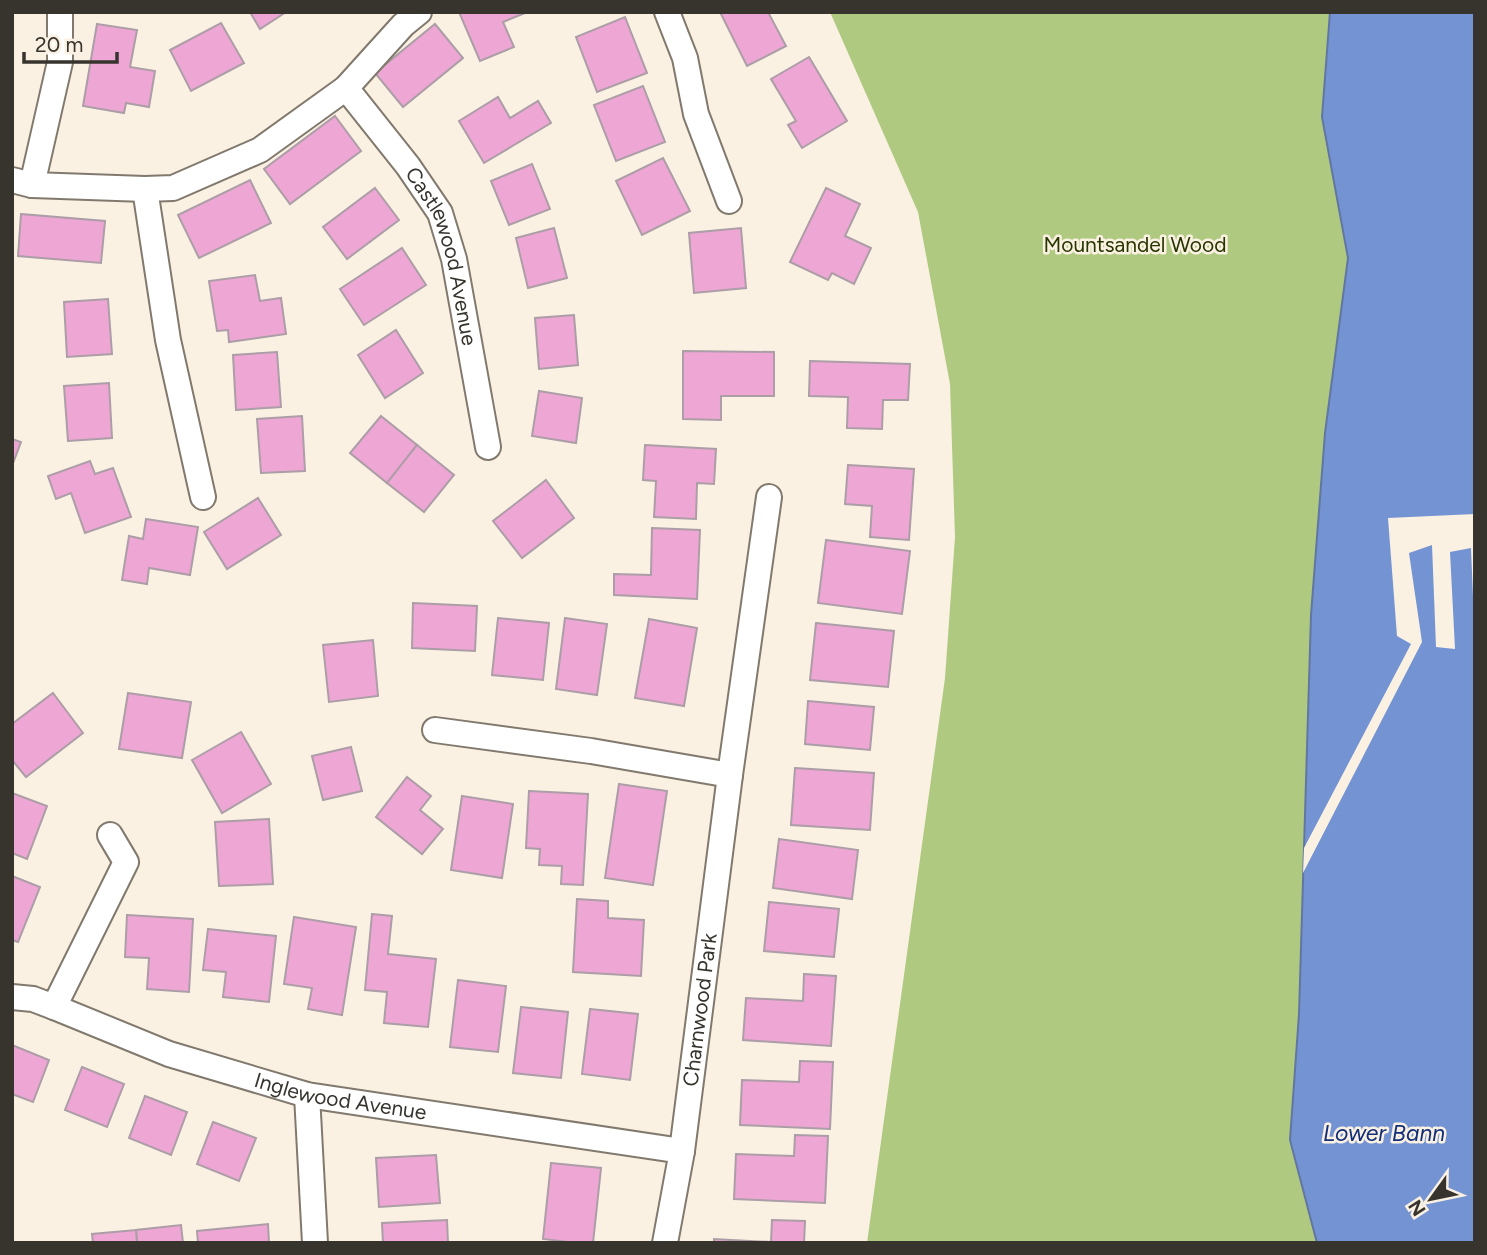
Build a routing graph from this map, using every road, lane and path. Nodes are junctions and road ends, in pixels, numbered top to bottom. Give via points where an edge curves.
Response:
1 (60, 12) edge
2 (419, 12) edge
3 (667, 12) edge
4 (346, 88) junction
5 (22, 183) edge
6 (145, 189) junction
7 (729, 201) dead end
8 (488, 447) dead end
9 (203, 497) dead end
10 (769, 497) dead end
11 (435, 730) dead end
12 (730, 775) junction
13 (110, 835) dead end
14 (12, 997) edge
15 (54, 1007) junction
16 (307, 1095) junction
17 (682, 1151) junction
18 (315, 1243) edge
19 (665, 1243) edge

1 - 5 street via 60,62
2 - 4 street
3 - 7 street via 685,58 696,114
4 - 6 street via 260,149 173,188
4 - 8 street, Castlewood Avenue via 440,213 454,259
5 - 6 street
6 - 9 street via 168,340
10 - 12 street, Charnwood Park
11 - 12 street
12 - 17 street, Charnwood Park
13 - 15 street via 126,862
14 - 15 street, Inglewood Avenue
15 - 16 street, Inglewood Avenue via 169,1054
16 - 17 street, Inglewood Avenue
16 - 18 street
17 - 19 street, Charnwood Park

